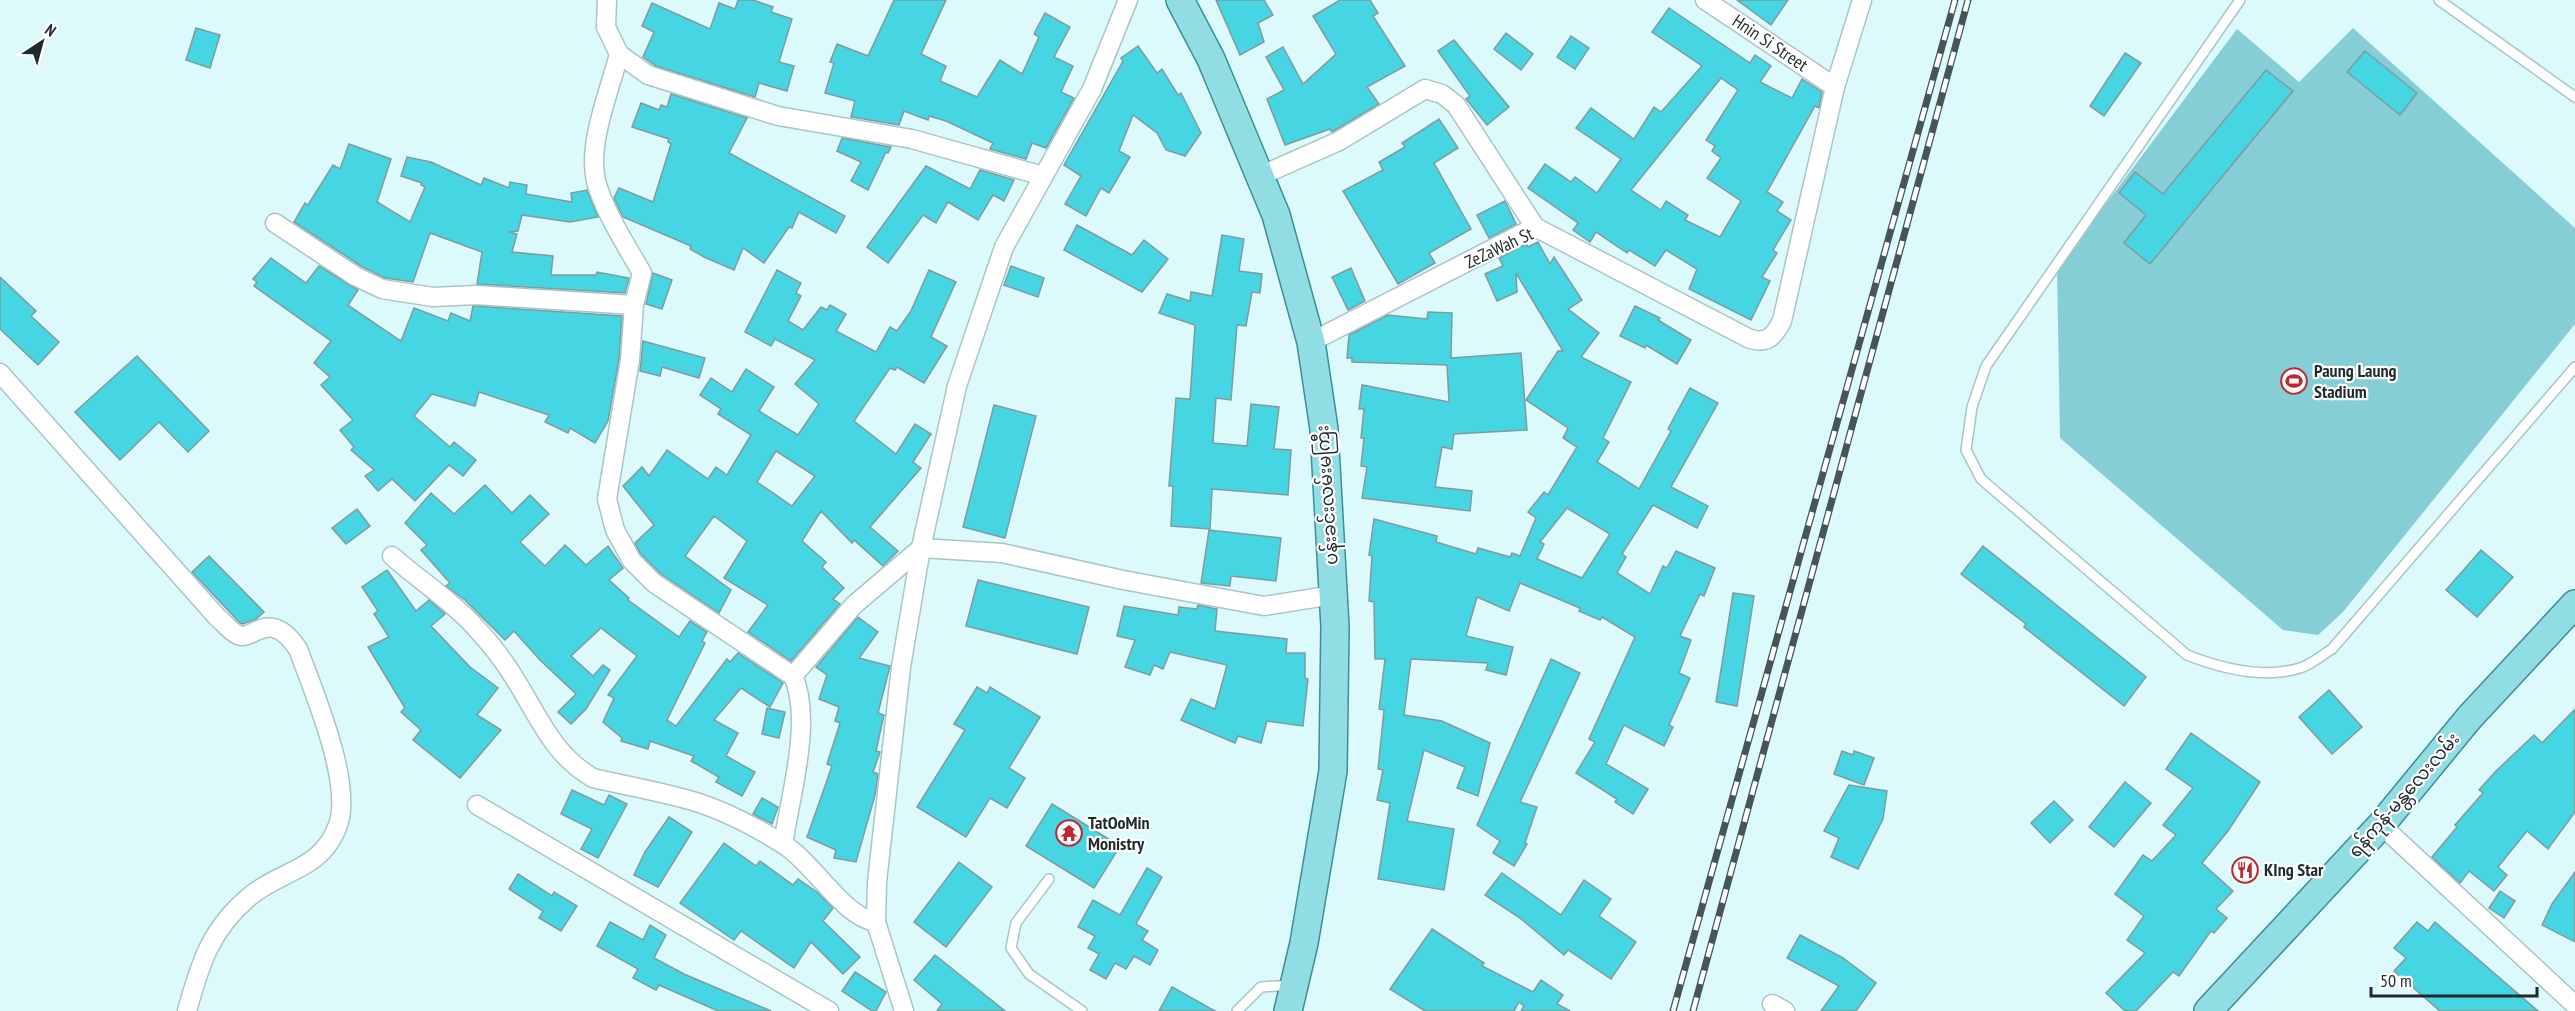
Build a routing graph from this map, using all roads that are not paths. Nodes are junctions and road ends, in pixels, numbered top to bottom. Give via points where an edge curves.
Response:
1 (607, 0) edge
2 (1128, 0) edge
3 (1180, 0) edge
4 (1705, 0) edge
5 (1862, 0) edge
6 (2240, 0) edge
7 (2439, 0) edge
8 (619, 54) junction
9 (1835, 87) junction
10 (2575, 97) edge
11 (1043, 176) junction
12 (1260, 176) junction
13 (275, 223) dead end
14 (1535, 228) junction
15 (634, 305) junction
16 (1311, 342) junction
17 (2575, 367) edge
18 (0, 373) edge
19 (921, 548) junction
20 (392, 556) dead end
21 (1334, 595) junction
22 (2575, 604) edge
23 (794, 676) junction
24 (477, 805) dead end
25 (2381, 825) junction
26 (783, 844) junction
27 (1049, 879) dead end
28 (876, 922) junction
29 (1295, 985) junction
30 (2575, 1005) edge
31 (187, 1011) edge
32 (829, 1011) edge
33 (904, 1011) edge
34 (1082, 1011) edge
35 (1237, 1011) edge
36 (1288, 1011) edge
37 (2208, 1011) edge

1 - 8 street via 606,27
2 - 11 street via 1092,89
3 - 12 main road, ပန်းခင်းလမ်းမကြီး via 1211,59
4 - 9 street, Hnin Si Street
5 - 9 street
6 - 17 lane via 1986,366 1972,407 1966,450 1981,479 2187,655 2220,668 2257,672 2300,668 2332,650
7 - 10 lane
8 - 11 street via 648,75 778,116 912,139
8 - 15 street via 595,142 596,180 642,273
9 - 14 street, ZeZaWah St via 1782,321 1770,339 1750,339
11 - 19 street via 1004,247 957,386
12 - 14 street via 1339,141 1425,89 1442,94 1456,105
12 - 16 main road, ပန်းခင်းလမ်းမကြီး via 1276,215
13 - 15 street via 355,276 382,289 433,297 476,295
14 - 16 street, ZeZaWah St
15 - 23 street via 630,360 607,499 615,530 633,561 654,583
16 - 21 main road, ပန်းခင်းလမ်းမကြီး via 1324,429
18 - 31 street via 217,617 239,635 260,627 275,628 290,638 298,649 330,737 341,794 339,824 322,852 304,868 250,896 217,930 201,961
19 - 21 street via 1002,553 1264,606
19 - 23 street via 854,605
19 - 28 street via 901,667
20 - 26 street via 475,627 514,677 549,738 579,770 593,778 697,802
21 - 29 main road, ပန်းခင်းလမ်းမကြီး via 1333,771
22 - 25 main road, ရန်ကုန်-မန္တလေးလမ်း via 2469,718
23 - 26 street via 801,731
24 - 32 street
25 - 30 street
25 - 37 main road, ရန်ကုန်-မန္တလေးလမ်း
26 - 28 street via 804,860 851,911
27 - 34 lane via 1017,923 1011,948 1029,974
28 - 33 street
29 - 35 lane via 1261,987
29 - 36 main road, ပန်းခင်းလမ်းမကြီး

